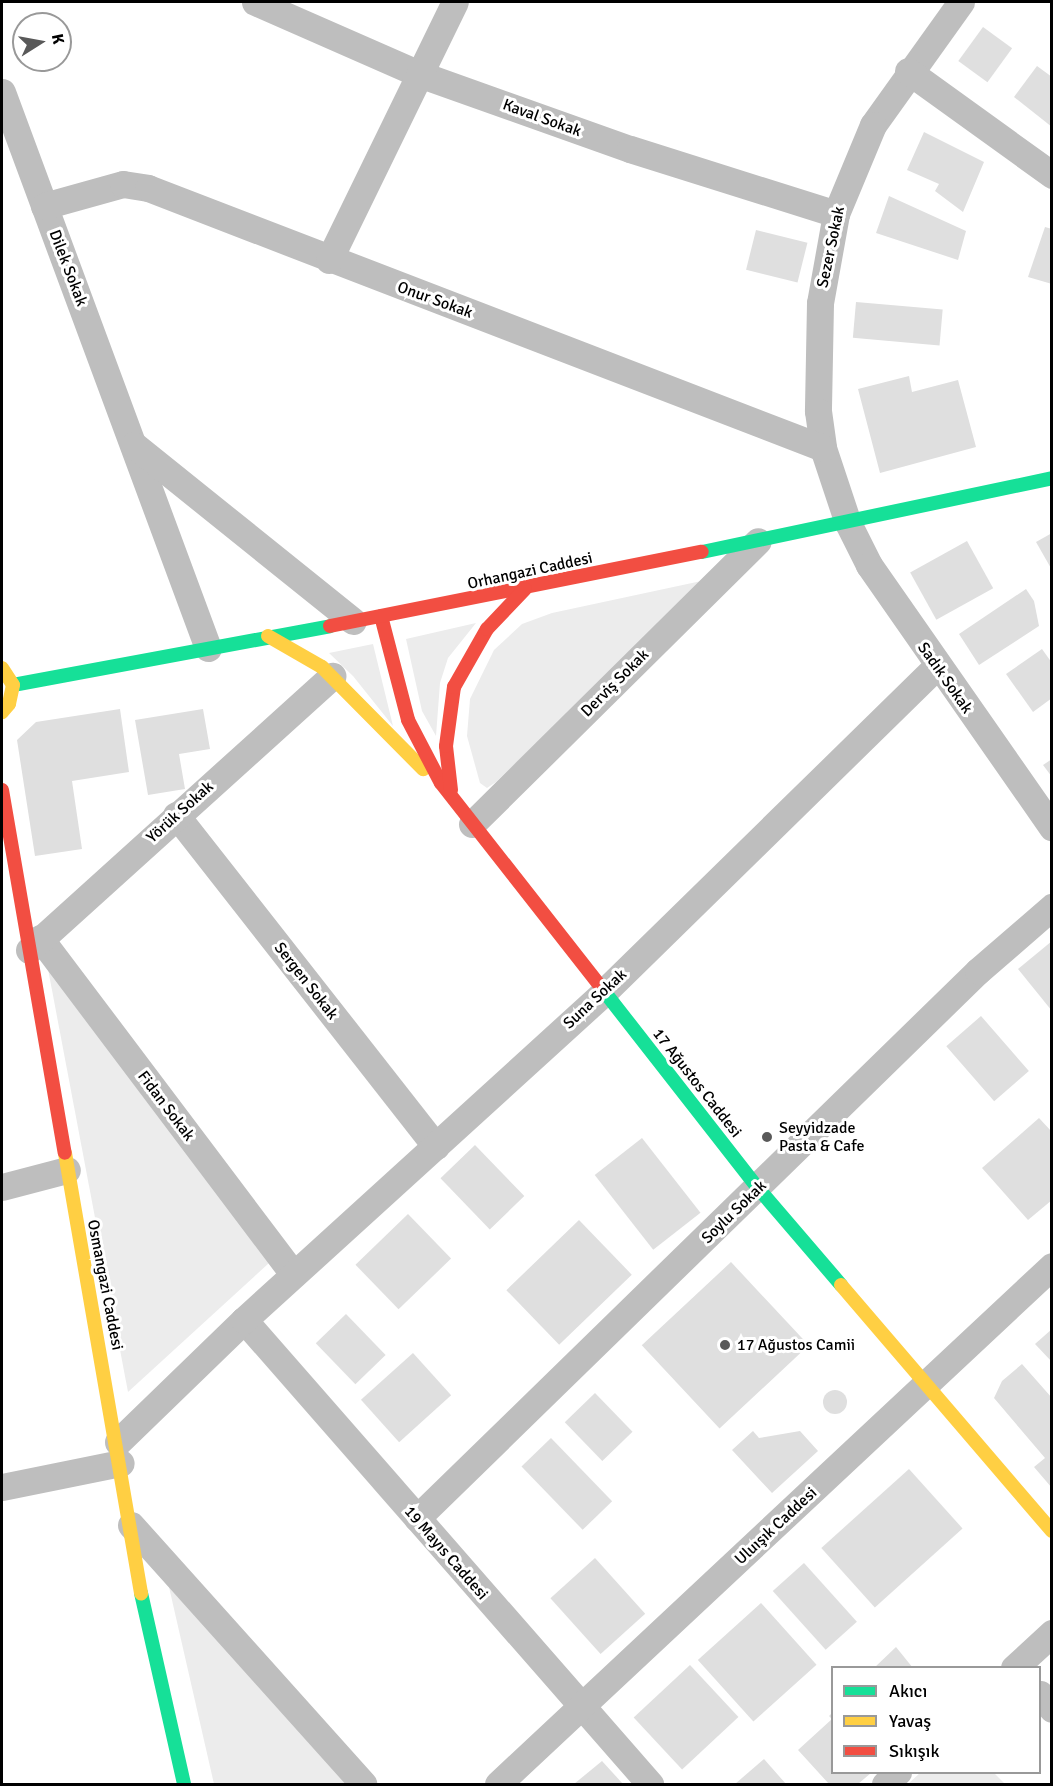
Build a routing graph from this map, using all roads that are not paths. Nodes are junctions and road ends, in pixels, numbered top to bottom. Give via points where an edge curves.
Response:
1 (259, 2) edge
2 (455, 2) edge
3 (961, 2) edge
4 (908, 71) junction
5 (419, 74) junction
6 (2, 92) edge
7 (1052, 175) edge
8 (44, 206) junction
9 (836, 214) junction
10 (329, 261) junction
11 (134, 444) junction
12 (824, 448) junction
13 (1052, 478) edge
14 (848, 523) junction
15 (758, 542) junction
16 (525, 589) junction
17 (381, 616) junction
18 (353, 621) junction
19 (268, 636) junction
20 (208, 648) junction
21 (936, 667) junction
22 (2, 668) edge
23 (332, 676) junction
24 (13, 685) junction
25 (2, 712) edge
26 (2, 790) edge
27 (452, 798) junction
28 (176, 815) junction
29 (472, 824) junction
30 (1052, 827) edge
31 (9, 888) edge
32 (1052, 907) edge
33 (34, 944) junction
34 (604, 992) junction
35 (436, 1146) junction
36 (66, 1170) junction
37 (2, 1187) edge
38 (758, 1188) junction
39 (1052, 1266) edge
40 (293, 1274) junction
41 (244, 1320) junction
42 (924, 1386) junction
43 (119, 1453) junction
44 (2, 1487) edge
45 (417, 1518) junction
46 (131, 1525) junction
47 (1052, 1531) edge
48 (1052, 1633) edge
49 (1017, 1666) edge
50 (1041, 1695) edge
51 (1052, 1708) edge
52 (581, 1710) junction
53 (897, 1774) edge
54 (184, 1785) edge
55 (363, 1785) edge
56 (498, 1785) edge
57 (650, 1785) edge
58 (885, 1785) edge

1 - 5 street, Kaval Sokak
2 - 5 street
3 - 4 street, Sezer Sokak
4 - 7 street
4 - 9 street, Sezer Sokak via 873,125
5 - 9 street, Kaval Sokak via 630,149
5 - 10 street
6 - 8 street, Dilek Sokak
8 - 10 street, Onur Sokak via 110,186 135,184
8 - 11 street, Dilek Sokak
9 - 12 street, Sezer Sokak via 825,263 818,346 818,411
10 - 12 street, Onur Sokak
11 - 18 street
11 - 20 street, Dilek Sokak
12 - 14 street, Sezer Sokak
13 - 14 street, Orhangazi Caddesi
14 - 15 street, Orhangazi Caddesi
14 - 21 street, Sadık Sokak via 869,565
15 - 16 street, Orhangazi Caddesi
15 - 29 street, Derviş Sokak
16 - 17 street, Orhangazi Caddesi
16 - 27 street via 487,629 454,687 446,746
17 - 18 street, Orhangazi Caddesi
17 - 27 street, 17 Ağustos Caddesi via 408,720
18 - 19 street, Orhangazi Caddesi
19 - 20 street, Orhangazi Caddesi
19 - 23 street
20 - 24 street, Orhangazi Caddesi
21 - 30 street, Sadık Sokak
21 - 34 street, Suna Sokak
22 - 24 street
23 - 27 street
23 - 28 street, Yörük Sokak
24 - 25 street via 9,704
26 - 31 street, Osmangazi Caddesi
27 - 29 street, 17 Ağustos Caddesi
28 - 33 street, Yörük Sokak
28 - 35 street, Sergen Sokak
29 - 34 street, 17 Ağustos Caddesi
31 - 33 street, Osmangazi Caddesi
32 - 38 street, Soylu Sokak via 978,971
33 - 36 street, Osmangazi Caddesi
33 - 40 street, Fidan Sokak
34 - 35 street, Suna Sokak
34 - 38 street, 17 Ağustos Caddesi
35 - 40 street, Suna Sokak
36 - 37 street
36 - 43 street, Osmangazi Caddesi
38 - 42 street, 17 Ağustos Caddesi
38 - 45 street, Soylu Sokak
39 - 42 street, Uluışık Caddesi
40 - 41 street, Suna Sokak
41 - 43 street, Suna Sokak
41 - 45 street, 19 Mayıs Caddesi
42 - 47 street, 17 Ağustos Caddesi
42 - 52 street, Uluışık Caddesi
43 - 44 street
43 - 46 street, Osmangazi Caddesi
45 - 52 street, 19 Mayıs Caddesi
46 - 54 street, Osmangazi Caddesi via 154,1662
46 - 55 street
48 - 49 street
50 - 51 street
52 - 56 street, Uluışık Caddesi
52 - 57 street, 19 Mayıs Caddesi
53 - 58 street

